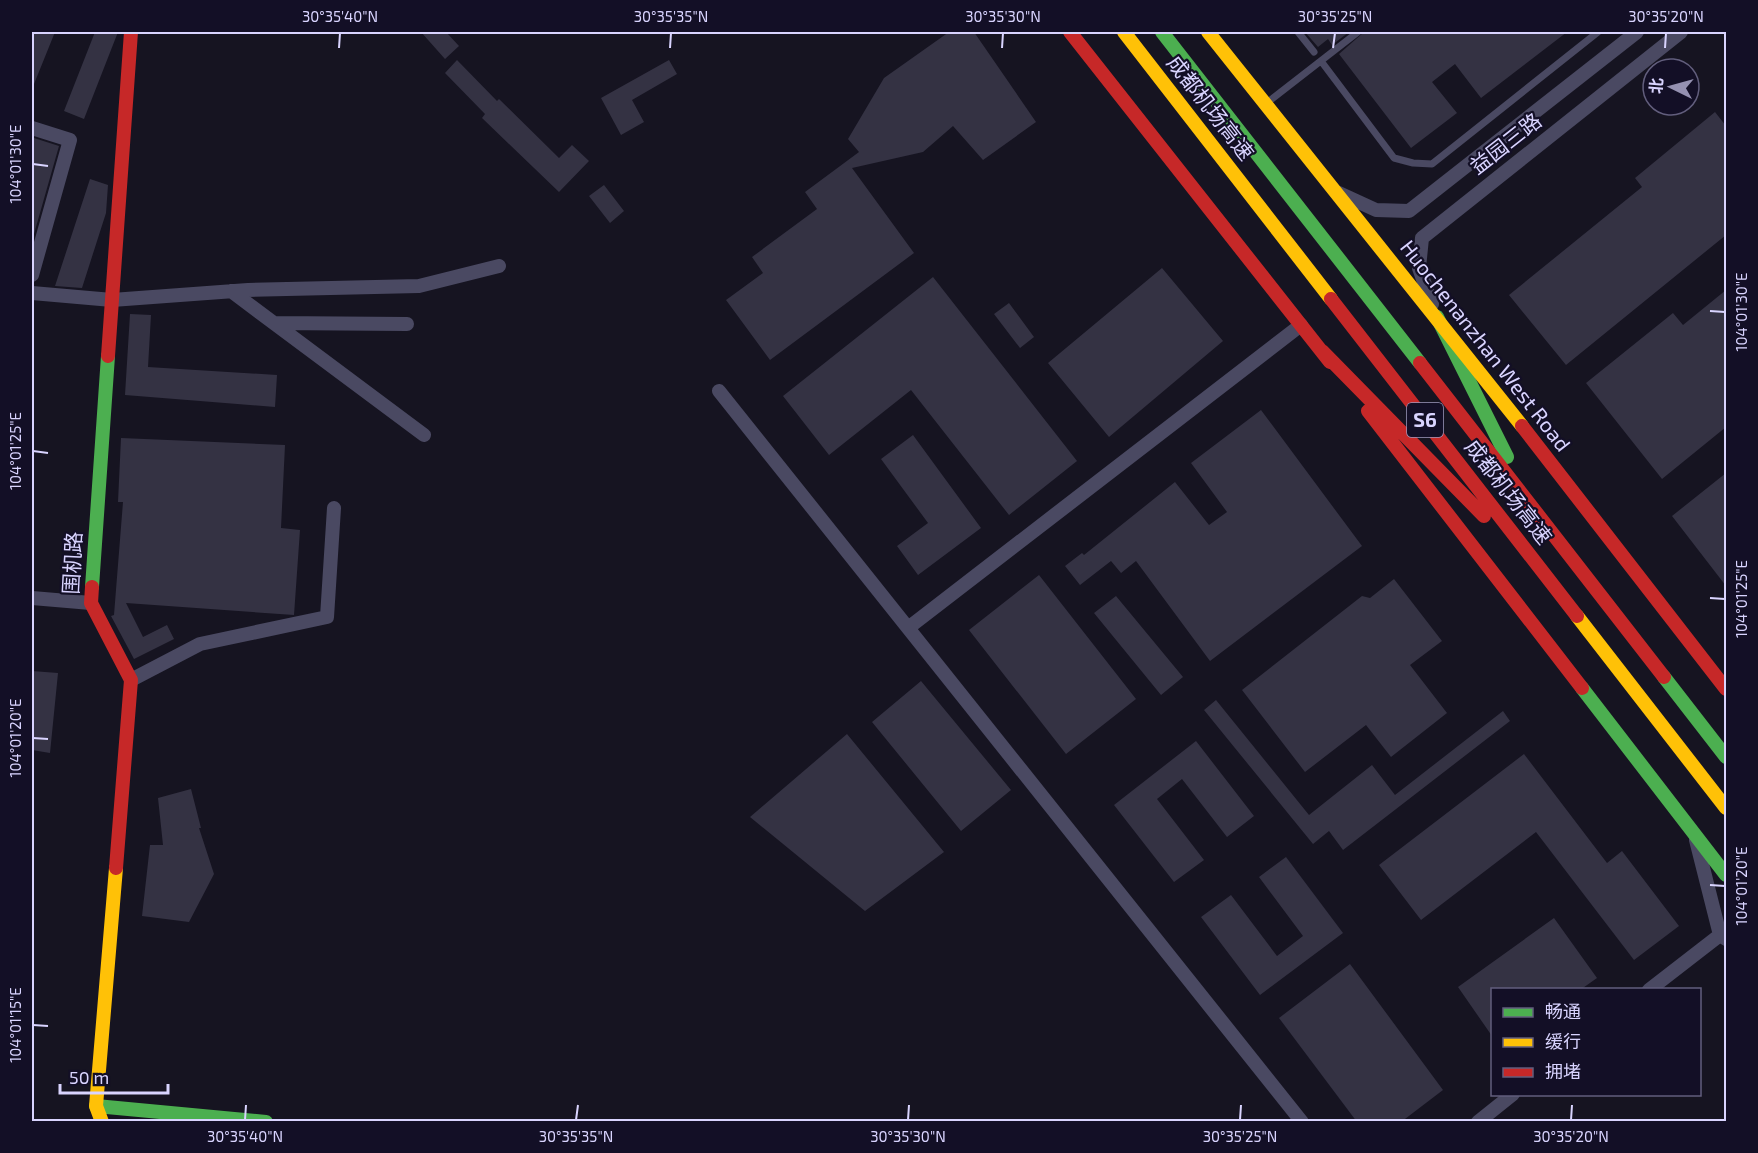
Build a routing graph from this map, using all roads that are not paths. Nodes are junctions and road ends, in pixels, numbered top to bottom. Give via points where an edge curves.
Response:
1 (131, 32) edge
2 (1070, 32) edge
3 (1124, 32) edge
4 (1162, 32) edge
5 (1208, 32) edge
6 (1298, 32) edge
7 (1358, 32) edge
8 (1598, 32) edge
9 (1637, 32) edge
10 (1682, 32) edge
11 (1314, 52) dead end
12 (1321, 61) junction
13 (1265, 104) junction
14 (32, 128) edge
15 (1333, 190) junction
16 (499, 266) dead end
17 (32, 275) edge
18 (231, 291) junction
19 (32, 293) edge
20 (112, 300) junction
21 (1437, 317) junction
22 (274, 323) junction
23 (407, 324) dead end
24 (1301, 325) junction
25 (1322, 351) junction
26 (719, 391) dead end
27 (424, 435) dead end
28 (1531, 505) junction
29 (334, 508) dead end
30 (32, 598) edge
31 (1564, 598) junction
32 (91, 603) junction
33 (908, 628) junction
34 (131, 680) junction
35 (1726, 689) edge
36 (1726, 757) edge
37 (1726, 808) edge
38 (1694, 833) junction
39 (1726, 875) edge
40 (1723, 937) edge
41 (1652, 988) edge
42 (1512, 1096) edge
43 (96, 1106) junction
44 (102, 1122) edge
45 (267, 1122) edge
46 (1302, 1122) edge
47 (1478, 1122) edge

1 - 20 main road, 围机路
2 - 24 main road
3 - 31 main road, 成都机场高速 / S6
4 - 28 main road, 成都机场高速 / S6
5 - 13 main road, Huochenanzhan West Road
6 - 11 lane
7 - 12 lane
8 - 12 lane via 1432,164 1394,158
9 - 15 street, 益园三路 via 1410,211 1376,210
10 - 21 street, 益园三路 via 1422,238 1419,268
12 - 13 lane
13 - 15 main road, Huochenanzhan West Road
14 - 17 street via 70,140
15 - 21 main road, Huochenanzhan West Road
16 - 18 street via 419,286
18 - 20 street
18 - 22 street
19 - 20 street
20 - 32 main road, 围机路
21 - 28 main road
21 - 35 main road, Huochenanzhan West Road
22 - 23 street
22 - 27 street
24 - 25 main road
24 - 33 street
25 - 31 main road
25 - 38 main road
26 - 33 street
28 - 36 main road, 成都机场高速 / S6
29 - 34 street via 327,617 200,644
30 - 32 street
31 - 37 main road, 成都机场高速 / S6
32 - 34 main road, 围机路
33 - 46 street
34 - 43 main road
38 - 39 main road
38 - 40 street
40 - 41 street
42 - 47 street
43 - 44 main road
43 - 45 main road

